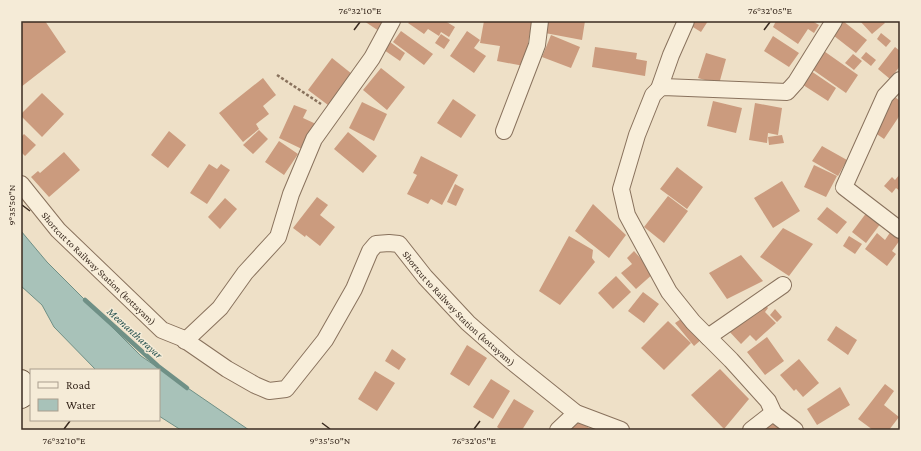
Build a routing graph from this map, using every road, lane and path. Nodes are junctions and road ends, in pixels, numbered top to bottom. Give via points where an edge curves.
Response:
1 (392, 21) edge
2 (540, 21) edge
3 (686, 21) edge
4 (834, 21) edge
5 (277, 75) dead end
6 (900, 80) edge
7 (659, 89) junction
8 (334, 112) junction
9 (504, 131) dead end
10 (21, 184) edge
11 (900, 230) edge
12 (783, 285) dead end
13 (708, 338) junction
14 (186, 341) junction
15 (21, 381) edge
16 (21, 397) edge
17 (576, 413) junction
18 (774, 414) junction
19 (558, 430) edge
20 (621, 430) edge
21 (751, 430) edge
22 (795, 430) edge

1 - 8 street via 372,58
2 - 9 street via 537,45
3 - 7 street
4 - 7 street via 787,92
5 - 8 path
6 - 11 street via 885,96 844,187
7 - 13 street via 653,95 637,135 621,189 627,215 669,292
8 - 14 street via 314,139 278,237 245,273 220,308
10 - 14 street, Shortcut to Railway Station (kottayam) via 58,230 148,317 162,330
12 - 13 street
13 - 18 street via 768,401
14 - 17 street, Shortcut to Railway Station (kottayam) via 255,385 269,391 286,389 325,340 354,289 370,251 376,244 399,244 425,277 468,323
15 - 16 main road via 24,395
17 - 19 street
17 - 20 street, Shortcut to Railway Station (kottayam)
18 - 21 street
18 - 22 street

